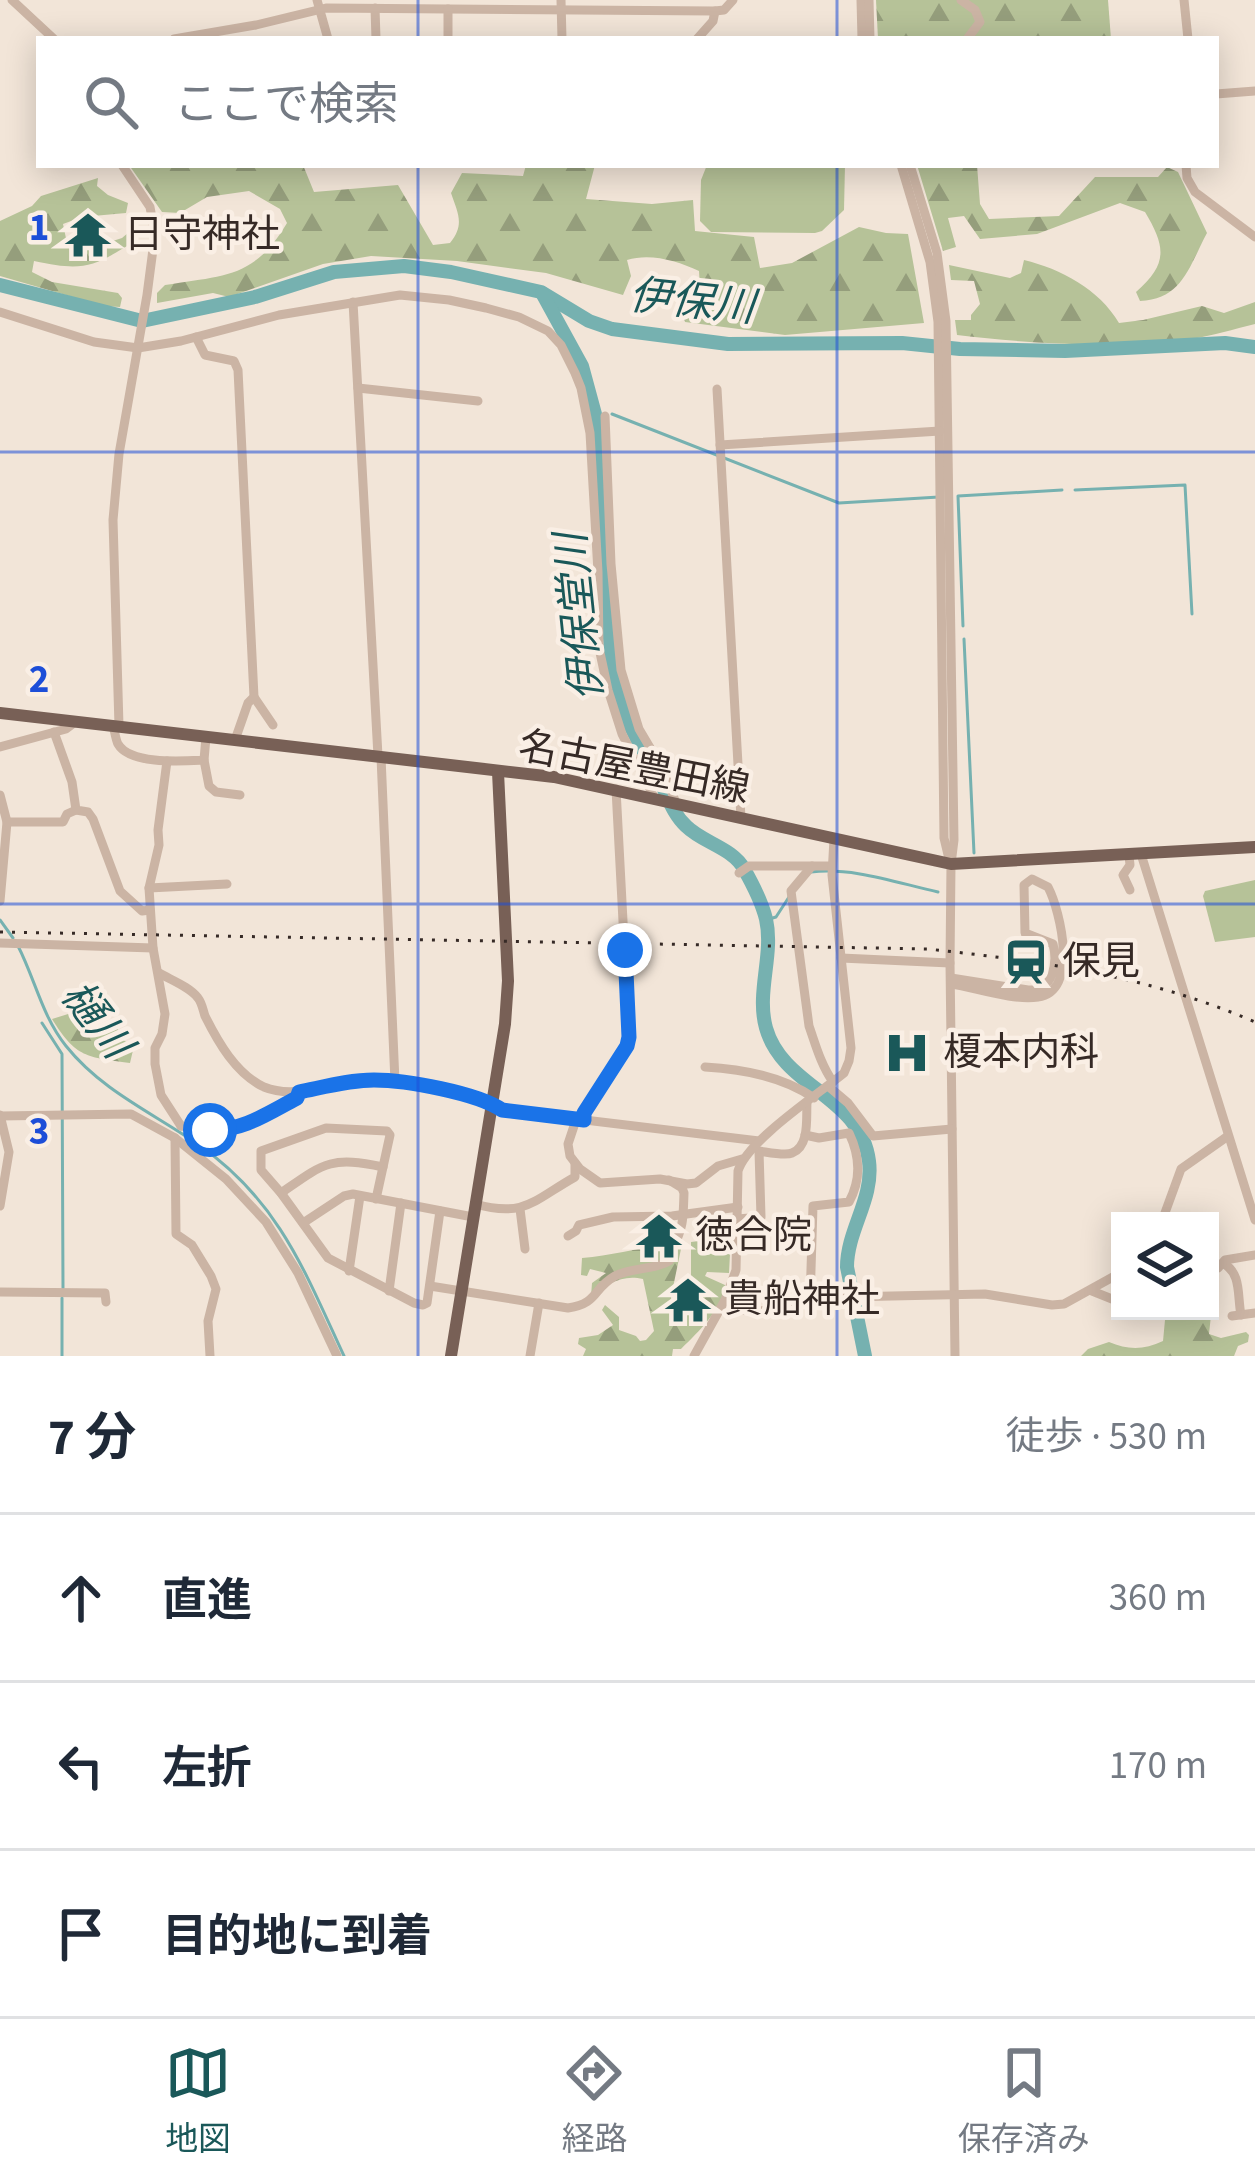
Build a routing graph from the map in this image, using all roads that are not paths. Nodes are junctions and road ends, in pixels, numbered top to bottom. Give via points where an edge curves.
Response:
1 (12, 0) edge
2 (734, 0) edge
3 (865, 0) edge
4 (961, 0) edge
5 (1184, 0) edge
6 (420, 4) edge
7 (318, 5) edge
8 (561, 5) edge
9 (612, 5) edge
10 (375, 8) junction
11 (448, 9) junction
12 (715, 11) junction
13 (51, 36) edge
14 (192, 36) edge
15 (327, 36) edge
16 (376, 36) edge
17 (448, 36) edge
18 (562, 36) edge
19 (700, 36) edge
20 (866, 36) edge
21 (969, 36) edge
22 (1188, 36) edge
23 (1255, 92) edge
24 (1219, 94) edge
25 (124, 168) edge
26 (906, 168) edge
27 (1186, 168) edge
28 (1255, 237) edge
29 (352, 302) junction
30 (0, 312) edge
31 (196, 337) junction
32 (139, 345) junction
33 (943, 369) junction
34 (358, 388) junction
35 (717, 389) dead end
36 (478, 401) dead end
37 (605, 416) dead end
38 (940, 431) junction
39 (720, 445) junction
40 (254, 697) junction
41 (0, 713) edge
42 (77, 721) junction
43 (116, 725) junction
44 (273, 725) dead end
45 (54, 732) junction
46 (206, 737) junction
47 (235, 740) junction
48 (0, 747) edge
49 (379, 756) junction
50 (204, 760) junction
51 (167, 761) junction
52 (498, 772) junction
53 (616, 790) junction
54 (0, 795) edge
55 (239, 795) dead end
56 (667, 801) junction
57 (76, 810) junction
58 (741, 818) junction
59 (7, 822) junction
60 (834, 839) junction
61 (1255, 847) edge
62 (1135, 855) junction
63 (951, 864) junction
64 (812, 866) junction
65 (744, 869) dead end
66 (832, 870) junction
67 (227, 884) dead end
68 (149, 888) junction
69 (1130, 890) dead end
70 (0, 901) edge
71 (150, 910) junction
72 (5, 943) edge
73 (153, 948) junction
74 (841, 958) junction
75 (950, 963) junction
76 (159, 973) junction
77 (951, 981) junction
78 (705, 1067) dead end
79 (395, 1082) junction
80 (299, 1092) junction
81 (821, 1092) junction
82 (492, 1103) junction
83 (0, 1116) edge
84 (580, 1120) junction
85 (952, 1129) junction
86 (178, 1132) junction
87 (805, 1135) junction
88 (1228, 1136) junction
89 (759, 1141) junction
90 (742, 1159) junction
91 (574, 1163) junction
92 (382, 1167) junction
93 (1255, 1176) edge
94 (1242, 1178) junction
95 (669, 1180) junction
96 (281, 1193) junction
97 (360, 1196) junction
98 (376, 1199) junction
99 (401, 1203) junction
100 (0, 1206) edge
101 (738, 1207) junction
102 (520, 1209) junction
103 (474, 1210) junction
104 (440, 1211) junction
105 (1165, 1212) edge
106 (684, 1214) junction
107 (738, 1220) junction
108 (1255, 1220) edge
109 (303, 1223) junction
110 (568, 1236) dead end
111 (525, 1249) dead end
112 (1255, 1255) edge
113 (1223, 1263) junction
114 (1219, 1265) edge
115 (349, 1270) junction
116 (1111, 1279) edge
117 (430, 1286) junction
118 (461, 1290) junction
119 (388, 1291) junction
120 (1092, 1291) junction
121 (0, 1292) edge
122 (955, 1295) junction
123 (1111, 1299) edge
124 (725, 1300) junction
125 (810, 1301) junction
126 (106, 1302) dead end
127 (539, 1303) junction
128 (1255, 1313) edge
129 (210, 1356) edge
130 (337, 1356) edge
131 (451, 1356) edge
132 (530, 1356) edge
133 (694, 1356) edge
134 (956, 1356) edge

1 - 13 street
2 - 12 street
3 - 20 street
4 - 21 street via 980,22
5 - 22 street
6 - 10 street
6 - 11 street
7 - 10 street
7 - 14 street
7 - 15 street
8 - 9 street
8 - 11 street
8 - 18 street
9 - 12 street
10 - 16 street
11 - 17 street
12 - 19 street
23 - 24 street
25 - 32 street via 150,207 155,234
26 - 33 street via 937,253
27 - 28 street via 1195,192
29 - 31 street
29 - 34 street
29 - 56 street via 400,295 449,300 539,325 561,345 590,433 608,691 622,734
30 - 32 street via 94,342
31 - 32 street
31 - 40 street via 205,355 234,361 238,370
32 - 43 street via 113,520
33 - 38 street
33 - 63 street
34 - 36 street
34 - 49 street
35 - 39 street
37 - 56 street via 621,670 639,730 662,768
38 - 39 street
38 - 63 street via 944,838
39 - 58 street
40 - 44 street
40 - 47 street
41 - 42 main road, 名古屋豊田線
42 - 43 main road, 名古屋豊田線
42 - 45 street
43 - 46 main road, 名古屋豊田線
43 - 51 street via 124,751
45 - 48 street
45 - 57 street
46 - 47 main road, 名古屋豊田線
46 - 50 street
47 - 49 main road, 名古屋豊田線
49 - 52 main road, 名古屋豊田線
49 - 79 street
50 - 51 street
50 - 55 street via 208,786
51 - 68 street
52 - 53 main road, 名古屋豊田線
52 - 82 main road via 508,981
53 - 56 main road, 名古屋豊田線
53 - 84 street via 629,1037
54 - 59 street
56 - 58 main road, 名古屋豊田線
57 - 59 street via 63,822
57 - 71 street via 93,819 120,891
58 - 60 main road, 名古屋豊田線
59 - 70 street
60 - 63 main road, 名古屋豊田線
60 - 66 street
61 - 62 main road, 名古屋豊田線
62 - 63 main road, 名古屋豊田線
62 - 69 street via 1123,875
62 - 88 street
63 - 75 street
64 - 65 street
64 - 66 street
64 - 81 street via 792,893
66 - 74 street
67 - 68 street
68 - 71 street
71 - 73 street
72 - 73 street
73 - 76 street
74 - 75 street
74 - 81 street via 849,1061
75 - 77 street
76 - 80 street via 198,998 246,1076
76 - 86 street via 165,1013 155,1064
77 - 77 street via 1046,987 1053,944 1025,933 1023,904 1025,883 1048,887 1064,951 1051,993 1024,997
77 - 85 street
78 - 81 street
79 - 80 street
79 - 82 street
80 - 86 street via 245,1125
81 - 85 street via 848,1103 873,1136
81 - 87 street
81 - 89 street
82 - 84 street
82 - 103 main road
83 - 86 street via 131,1114
83 - 100 street via 9,1152
84 - 89 street
84 - 91 street via 568,1144
85 - 122 street
86 - 129 street via 176,1234 192,1245 216,1289
86 - 130 street via 266,1222
87 - 107 street via 790,1154 759,1151 761,1217
87 - 125 street via 849,1133 858,1172 849,1202 813,1206
88 - 94 street
88 - 105 street via 1181,1169
89 - 90 street
90 - 95 street via 696,1183
90 - 101 street
91 - 95 street via 600,1183
91 - 102 street via 574,1177
92 - 96 street via 333,1162
92 - 96 street via 387,1131 326,1128 261,1151 261,1170
92 - 98 street
93 - 94 street
94 - 108 street
95 - 106 street via 683,1190
96 - 109 street
97 - 98 street
97 - 109 street via 344,1196
97 - 115 street
98 - 99 street
99 - 104 street
99 - 119 street
101 - 106 street
101 - 107 street
102 - 103 street
102 - 111 street
103 - 104 street
103 - 118 main road
104 - 117 street
106 - 110 street via 614,1216
106 - 127 street via 667,1262 620,1273 582,1306
107 - 124 street via 736,1270
109 - 115 street via 328,1258
112 - 113 street
113 - 114 street
113 - 128 street via 1237,1276 1237,1315
115 - 119 street
116 - 120 street
117 - 118 street
117 - 119 street via 423,1306
118 - 127 street
118 - 131 main road
120 - 122 street via 1052,1305
120 - 123 street
121 - 126 street via 105,1293
122 - 125 street
122 - 134 street
124 - 125 street via 756,1312
124 - 133 street
127 - 132 street

